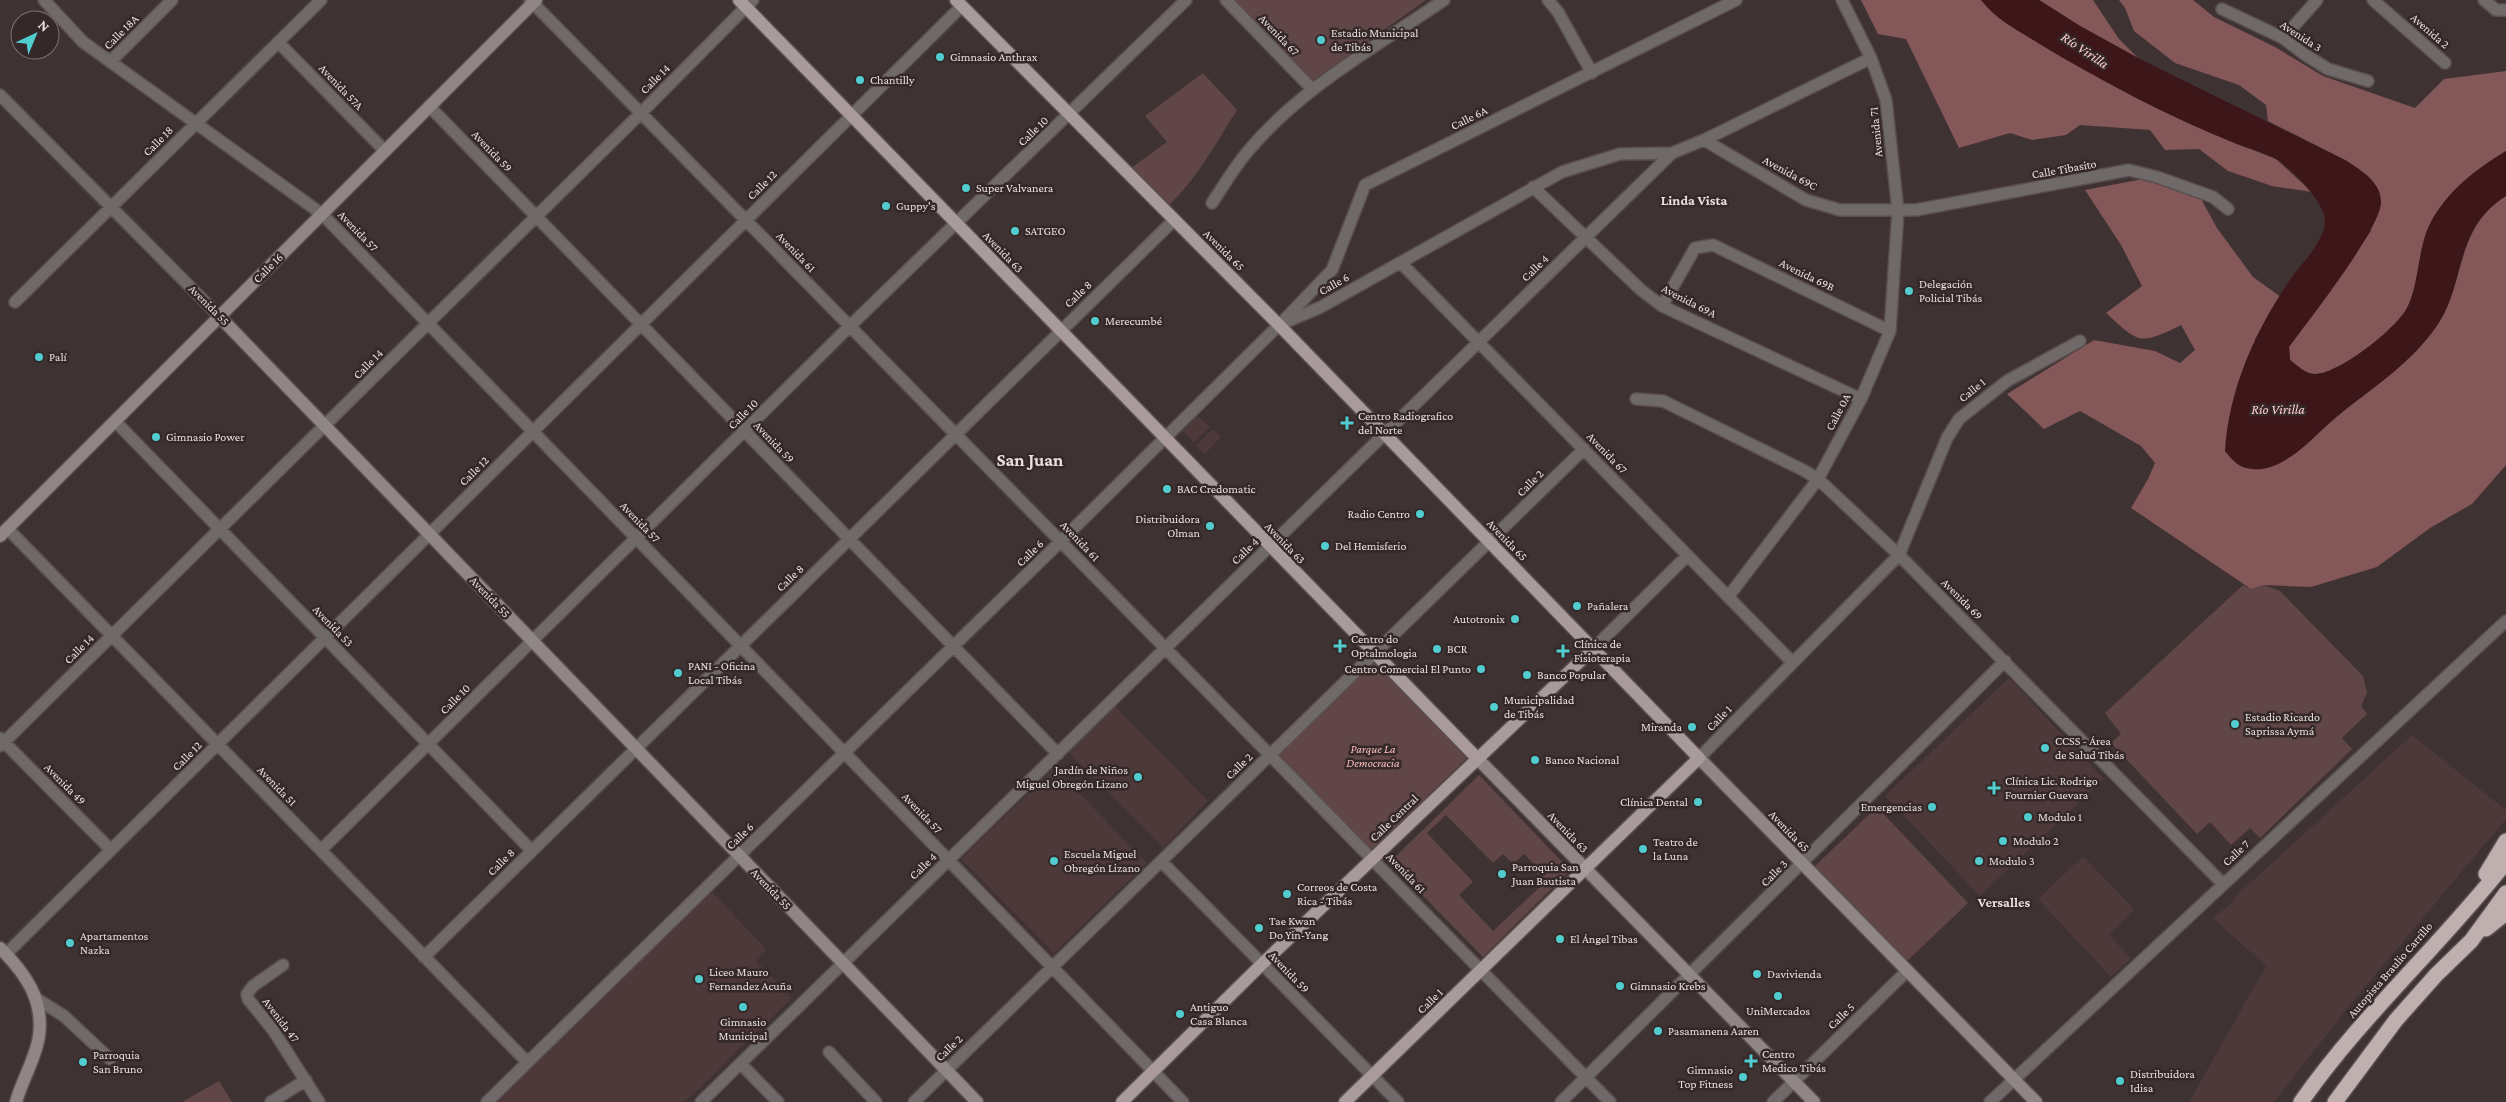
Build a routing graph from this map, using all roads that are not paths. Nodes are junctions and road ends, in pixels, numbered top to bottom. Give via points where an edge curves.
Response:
1 (44, 0) edge
2 (172, 0) edge
3 (321, 0) edge
4 (1186, 0) edge
5 (1226, 0) edge
6 (1444, 0) edge
7 (1548, 0) edge
8 (1736, 0) edge
9 (1842, 0) edge
10 (2317, 0) edge
11 (2373, 0) edge
12 (2484, 0) edge
13 (533, 1) edge
14 (746, 2) edge
15 (959, 3) edge
16 (2222, 9) dead end
17 (2506, 10) edge
18 (2283, 38) junction
19 (278, 42) junction
20 (1871, 58) junction
21 (111, 61) junction
22 (2445, 64) dead end
23 (1592, 73) junction
24 (2368, 81) dead end
25 (1312, 89) junction
26 (0, 94) edge
27 (429, 106) junction
28 (641, 113) junction
29 (851, 115) junction
30 (1070, 115) junction
31 (196, 123) junction
32 (1704, 140) junction
33 (385, 151) junction
34 (1672, 153) junction
35 (1533, 187) junction
36 (1212, 203) dead end
37 (112, 207) junction
38 (2228, 210) dead end
39 (1898, 211) junction
40 (322, 214) junction
41 (536, 217) junction
42 (746, 220) junction
43 (1174, 220) junction
44 (956, 224) junction
45 (1586, 237) junction
46 (1401, 263) junction
47 (1310, 296) junction
48 (15, 302) dead end
49 (1662, 306) junction
50 (1321, 307) junction
51 (219, 316) junction
52 (428, 324) junction
53 (641, 324) junction
54 (1278, 325) junction
55 (850, 326) junction
56 (1060, 331) junction
57 (1890, 331) junction
58 (2080, 341) dead end
59 (1479, 342) junction
60 (1636, 399) dead end
61 (1861, 399) junction
62 (114, 421) junction
63 (325, 425) junction
64 (745, 431) junction
65 (533, 432) junction
66 (956, 434) junction
67 (1385, 434) junction
68 (1164, 438) junction
69 (1584, 449) junction
70 (1818, 479) junction
71 (220, 529) junction
72 (4, 532) edge
73 (430, 534) junction
74 (636, 538) junction
75 (850, 539) junction
76 (1061, 541) junction
77 (1490, 542) junction
78 (1270, 547) junction
79 (1899, 555) junction
80 (1686, 556) junction
81 (1728, 597) junction
82 (2504, 622) edge
83 (112, 636) junction
84 (325, 638) junction
85 (532, 641) junction
86 (740, 646) junction
87 (954, 646) junction
88 (1166, 648) junction
89 (1593, 649) junction
90 (1373, 654) junction
91 (2004, 661) junction
92 (1792, 662) junction
93 (1, 742) edge
94 (218, 744) junction
95 (428, 744) junction
96 (636, 749) junction
97 (844, 753) junction
98 (1058, 754) junction
99 (1270, 755) junction
100 (1476, 757) junction
101 (1699, 758) junction
102 (2506, 841) edge
103 (111, 850) junction
104 (321, 850) junction
105 (532, 851) junction
106 (739, 856) junction
107 (1372, 858) junction
108 (948, 861) junction
109 (1161, 861) junction
110 (2506, 862) edge
111 (1802, 864) junction
112 (1584, 868) junction
113 (2223, 884) junction
114 (2506, 893) edge
115 (2468, 906) junction
116 (2506, 913) edge
117 (2471, 941) junction
118 (3, 951) edge
119 (424, 956) junction
120 (843, 964) junction
121 (1262, 964) junction
122 (282, 965) dead end
123 (1052, 968) junction
124 (1481, 970) junction
125 (1907, 971) junction
126 (1690, 975) junction
127 (37, 999) junction
128 (829, 1052) dead end
129 (110, 1059) dead end
130 (527, 1062) junction
131 (741, 1064) junction
132 (946, 1071) junction
133 (1153, 1071) junction
134 (1372, 1076) junction
135 (1586, 1077) junction
136 (306, 1080) junction
137 (2014, 1080) junction
138 (1794, 1082) junction
139 (16, 1102) edge
140 (271, 1102) edge
141 (319, 1102) edge
142 (487, 1102) edge
143 (701, 1102) edge
144 (778, 1102) edge
145 (876, 1102) edge
146 (914, 1102) edge
147 (977, 1102) edge
148 (1122, 1102) edge
149 (1183, 1102) edge
150 (1345, 1102) edge
151 (1398, 1102) edge
152 (1561, 1102) edge
153 (1610, 1102) edge
154 (1773, 1102) edge
155 (1814, 1102) edge
156 (1990, 1102) edge
157 (2036, 1102) edge
158 (2300, 1102) edge
159 (2335, 1102) edge

1 - 21 street, Avenida 57 via 84,42
2 - 21 street, Calle 18A
3 - 19 street, Calle 18
4 - 30 street, Calle 10
5 - 25 street, Avenida 67
6 - 25 street
7 - 23 street
8 - 23 street, Calle 6A
9 - 20 street, Avenida 71
10 - 18 street
11 - 22 street, Avenida 2
12 - 17 street via 2496,10
13 - 27 street, Calle 16
13 - 28 street, Avenida 61
14 - 28 street, Calle 14
14 - 29 main road, Avenida 63
15 - 29 street, Calle 12
15 - 30 main road, Avenida 65
16 - 18 street, Avenida 3
18 - 24 street, Avenida 3 via 2328,69
19 - 31 street, Calle 18
19 - 33 street, Avenida 57A
20 - 32 street, Calle 4
20 - 39 street, Avenida 71 via 1886,100
21 - 31 street, Avenida 57
23 - 47 street, Calle 6A via 1365,185 1332,270
25 - 36 street via 1249,150
26 - 37 street, Avenida 55
27 - 33 street, Calle 16
27 - 41 street, Avenida 59
28 - 41 street, Calle 14
28 - 42 street, Avenida 61
29 - 42 street, Calle 12
29 - 44 main road, Avenida 63
30 - 43 main road, Avenida 65
30 - 44 street, Calle 10
31 - 37 street, Calle 18
31 - 40 street, Avenida 57
32 - 34 street, Calle 4
32 - 39 street, Avenida 69C via 1806,200 1840,210
33 - 40 street, Calle 16
34 - 35 street, Calle 6 via 1620,154 1562,172
34 - 45 street, Calle 4
35 - 45 street, Avenida 69A
35 - 46 street, Calle 6
37 - 48 street, Calle 18
37 - 51 street, Avenida 55
38 - 39 street, Calle Tibasito via 2213,197 2128,170
39 - 57 street, Calle 0A
40 - 51 street, Calle 16
40 - 52 street, Avenida 57
41 - 52 street, Calle 14
41 - 53 street, Avenida 59
42 - 53 street, Calle 12
42 - 55 street, Avenida 61
43 - 54 main road, Avenida 65
43 - 56 street, Calle 8
44 - 55 street, Calle 10
44 - 56 main road, Avenida 63
45 - 49 street, Avenida 69A via 1640,290
45 - 59 street, Calle 4
46 - 50 street, Calle 6
46 - 59 street, Avenida 67
47 - 50 street
47 - 54 street, Calle 6A
49 - 57 street, Avenida 69B via 1695,248 1713,245
49 - 61 street, Avenida 69A
50 - 54 street, Calle 6
51 - 62 street, Calle 16
51 - 63 street, Avenida 55
52 - 63 street, Calle 14
52 - 65 street, Avenida 57
53 - 64 street, Avenida 59
53 - 65 street, Calle 12
54 - 67 main road, Avenida 65
54 - 68 street, Calle 6
55 - 64 street, Calle 10
55 - 66 street, Avenida 61
56 - 66 street, Calle 8
56 - 68 main road, Avenida 63
57 - 61 street, Calle 0A
58 - 79 street, Calle 1 via 1999,387 1955,422
59 - 67 street, Calle 4
59 - 69 street, Avenida 67
60 - 70 street, Avenida 69 via 1663,401
61 - 70 street, Calle 0A
62 - 71 street, Avenida 53
62 - 72 street, Calle 16
63 - 71 street, Calle 14
63 - 73 street, Avenida 55
64 - 74 street, Calle 10
64 - 75 street, Avenida 59
65 - 73 street, Calle 12
65 - 74 street, Avenida 57
66 - 75 street, Calle 8
66 - 76 street, Avenida 61
67 - 77 main road, Avenida 65
67 - 78 street, Calle 4
68 - 76 street, Calle 6
68 - 78 main road, Avenida 63
69 - 77 street, Calle 2
69 - 80 street, Avenida 67
70 - 79 street, Avenida 69
70 - 81 street, Calle 0A
71 - 83 street, Calle 14
71 - 84 street, Avenida 53
72 - 83 street, Avenida 51
73 - 84 street, Calle 12
73 - 85 street, Avenida 55
74 - 85 street, Calle 10
74 - 86 street, Avenida 57
75 - 86 street, Calle 8
75 - 87 street, Avenida 59
76 - 87 street, Calle 6
76 - 88 street, Avenida 61
77 - 89 main road, Avenida 65
77 - 90 street, Calle 2
78 - 88 street, Calle 4
78 - 90 main road, Avenida 63
79 - 91 street, Avenida 69
79 - 92 street, Calle 1
80 - 81 street, Avenida 67
80 - 89 street, Calle Central
81 - 92 street, Avenida 67
82 - 113 street, Calle 7
83 - 93 street, Calle 14
83 - 94 street, Avenida 51
84 - 94 street, Calle 12
84 - 95 street, Avenida 53
85 - 95 street, Calle 10
85 - 96 street, Avenida 55
86 - 96 street, Calle 8
86 - 97 street, Avenida 57
87 - 97 street, Calle 6
87 - 98 street, Avenida 59
88 - 98 street, Calle 4
88 - 99 street, Avenida 61
89 - 100 main road, Calle Central
89 - 101 main road, Avenida 65
90 - 99 street, Calle 2
90 - 100 main road, Avenida 63
91 - 111 street, Calle 3
91 - 113 street, Avenida 69
92 - 101 street, Calle 1
93 - 103 street, Avenida 49
94 - 103 street, Calle 12
94 - 104 street, Avenida 51
95 - 104 street, Calle 10
95 - 105 street, Avenida 53
96 - 105 street, Calle 8
96 - 106 street, Avenida 55
97 - 106 street, Calle 6
97 - 108 street, Avenida 57
98 - 108 street, Calle 4
99 - 107 street, Avenida 61
99 - 109 street, Calle 2
100 - 107 main road, Calle Central
100 - 112 street, Avenida 63
101 - 111 street, Avenida 65
101 - 112 main road, Calle 1
102 - 115 highway
103 - 118 street, Calle 12
104 - 119 street, Avenida 51
105 - 119 street, Calle 8
106 - 120 street, Avenida 55
106 - 130 street, Calle 6
107 - 121 main road, Calle Central
107 - 124 street, Avenida 61
108 - 120 street, Calle 4
108 - 123 street, Avenida 57
109 - 121 street, Avenida 59
109 - 123 street, Calle 2
110 - 115 highway, Autopista Braulio Carrillo
111 - 125 street, Avenida 65
111 - 126 street, Calle 3
112 - 124 main road, Calle 1
112 - 126 street, Avenida 63
113 - 137 street, Calle 7
114 - 117 highway
115 - 158 highway, Autopista Braulio Carrillo via 2344,1046
116 - 117 highway
117 - 159 highway via 2396,1020
118 - 127 street via 28,980
119 - 130 street, Avenida 51
120 - 131 street, Calle 4
120 - 132 street, Avenida 55
121 - 133 main road, Calle Central
121 - 134 street, Avenida 59
122 - 136 street, Avenida 47 via 253,986 247,994 248,999
123 - 132 street, Calle 2
123 - 133 street, Avenida 57
124 - 134 main road, Calle 1
124 - 135 street, Avenida 61
125 - 137 street, Avenida 65
125 - 138 street, Calle 5
126 - 135 street, Calle 3
126 - 138 street, Avenida 63
127 - 129 street via 64,1016
127 - 139 street via 39,1037
128 - 145 street
130 - 142 street, Calle 6
131 - 143 street, Calle 4
131 - 144 street
132 - 146 street, Calle 2
132 - 147 street, Avenida 55
133 - 148 main road, Calle Central
133 - 149 street, Avenida 57
134 - 150 main road, Calle 1
134 - 151 street, Avenida 59
135 - 152 street, Calle 3
135 - 153 street, Avenida 61
136 - 140 street
136 - 141 street, Avenida 47
137 - 156 street, Calle 7
137 - 157 street, Avenida 65
138 - 154 street, Calle 5
138 - 155 street, Avenida 63

